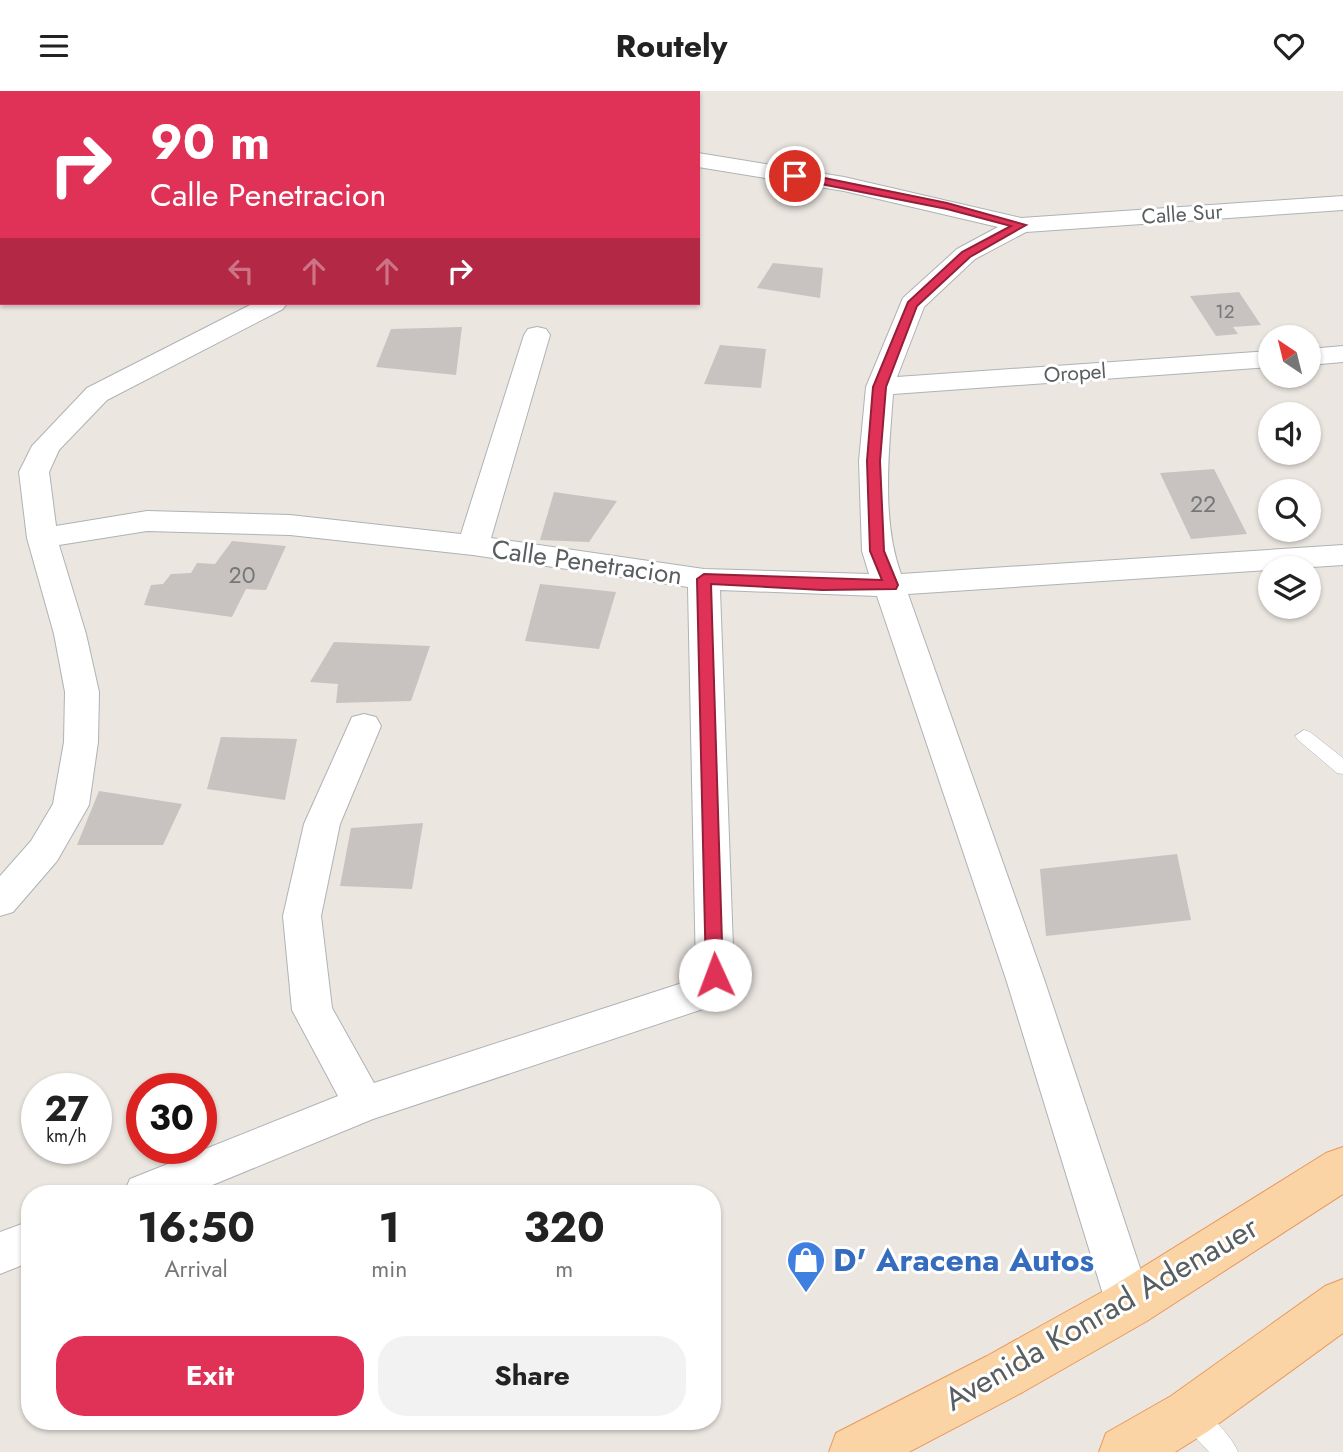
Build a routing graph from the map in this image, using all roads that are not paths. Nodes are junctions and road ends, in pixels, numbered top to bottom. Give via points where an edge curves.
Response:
1 (700, 160) edge
2 (1343, 203) edge
3 (1021, 225) junction
4 (270, 305) edge
5 (537, 335) dead end
6 (1343, 354) edge
7 (1321, 356) edge
8 (1258, 360) edge
9 (880, 387) junction
10 (42, 538) junction
11 (473, 545) junction
12 (1343, 555) edge
13 (704, 579) junction
14 (891, 585) junction
15 (364, 726) dead end
16 (1304, 736) dead end
17 (1343, 768) edge
18 (0, 901) edge
19 (364, 1104) junction
20 (1343, 1168) edge
21 (165, 1185) edge
22 (21, 1245) edge
23 (0, 1253) edge
24 (1343, 1303) edge
25 (1129, 1304) junction
26 (1189, 1414) junction
27 (855, 1452) edge
28 (1125, 1452) edge
29 (1226, 1452) edge

1 - 3 street via 844,184
2 - 3 street, Calle Sur
3 - 9 street via 966,254 912,304
4 - 10 street via 97,394 46,446 34,473
5 - 11 street
6 - 7 street
8 - 9 street, Oropel
9 - 14 street via 874,461 877,551
10 - 11 street, Calle Penetracion via 160,522 290,525
10 - 18 street via 82,692 81,742 71,805 44,851
11 - 13 street, Calle Penetracion
12 - 14 street, Calle Penetracion
13 - 14 street, Calle Penetracion
13 - 19 street via 715,975 708,986 692,996
14 - 25 street
15 - 19 street via 322,824 302,916 312,1010
16 - 17 lane
19 - 21 street
20 - 25 main road, Avenida Konrad Adenauer
22 - 23 street
24 - 26 main road
25 - 27 main road, Avenida Konrad Adenauer
26 - 28 main road
26 - 29 lane

